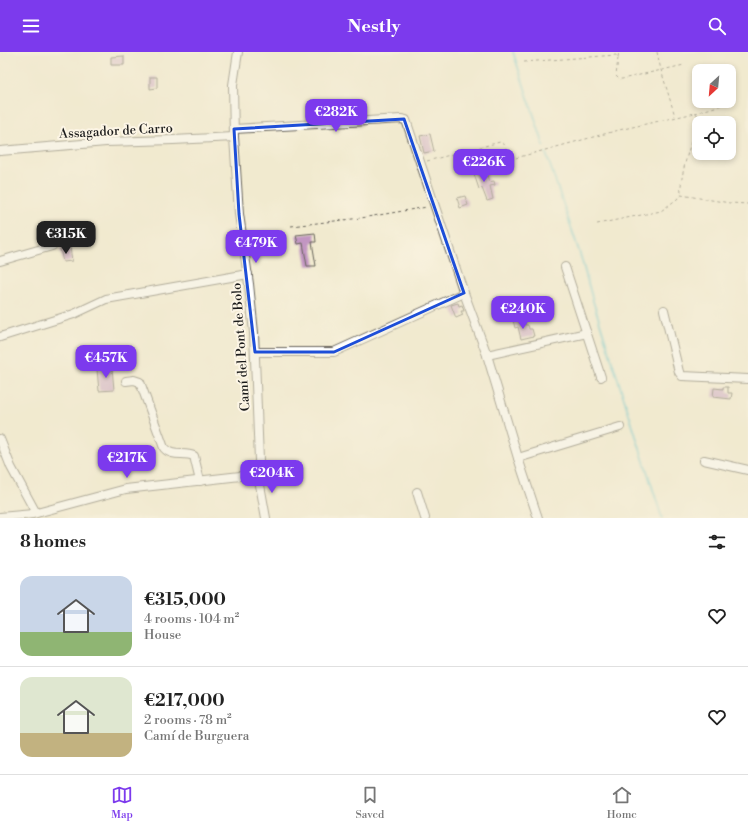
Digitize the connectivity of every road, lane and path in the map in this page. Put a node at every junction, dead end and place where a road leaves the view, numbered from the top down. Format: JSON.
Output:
{"nodes":[{"id":1,"x":238,"y":52,"type":"edge"},
{"id":2,"x":619,"y":52,"type":"edge"},
{"id":3,"x":657,"y":52,"type":"edge"},
{"id":4,"x":616,"y":55,"type":"junction"},
{"id":5,"x":618,"y":55,"type":"junction"},
{"id":6,"x":618,"y":58,"type":"junction"},
{"id":7,"x":524,"y":62,"type":"dead end"},
{"id":8,"x":684,"y":65,"type":"dead end"},
{"id":9,"x":661,"y":70,"type":"junction"},
{"id":10,"x":712,"y":108,"type":"edge"},
{"id":11,"x":695,"y":113,"type":"junction"},
{"id":12,"x":675,"y":117,"type":"junction"},
{"id":13,"x":234,"y":133,"type":"junction"},
{"id":14,"x":0,"y":151,"type":"edge"},
{"id":15,"x":420,"y":162,"type":"junction"},
{"id":16,"x":681,"y":195,"type":"junction"},
{"id":17,"x":748,"y":204,"type":"edge"},
{"id":18,"x":434,"y":206,"type":"junction"},
{"id":19,"x":597,"y":224,"type":"dead end"},
{"id":20,"x":291,"y":226,"type":"dead end"},
{"id":21,"x":52,"y":246,"type":"dead end"},
{"id":22,"x":0,"y":261,"type":"edge"},
{"id":23,"x":566,"y":267,"type":"dead end"},
{"id":24,"x":248,"y":274,"type":"junction"},
{"id":25,"x":464,"y":293,"type":"junction"},
{"id":26,"x":664,"y":310,"type":"dead end"},
{"id":27,"x":587,"y":333,"type":"junction"},
{"id":28,"x":0,"y":337,"type":"edge"},
{"id":29,"x":255,"y":352,"type":"junction"},
{"id":30,"x":487,"y":355,"type":"junction"},
{"id":31,"x":601,"y":377,"type":"dead end"},
{"id":32,"x":748,"y":379,"type":"edge"},
{"id":33,"x":126,"y":381,"type":"dead end"},
{"id":34,"x":620,"y":427,"type":"dead end"},
{"id":35,"x":0,"y":439,"type":"edge"},
{"id":36,"x":518,"y":458,"type":"junction"},
{"id":37,"x":704,"y":460,"type":"dead end"},
{"id":38,"x":748,"y":470,"type":"edge"},
{"id":39,"x":258,"y":474,"type":"junction"},
{"id":40,"x":200,"y":481,"type":"junction"},
{"id":41,"x":417,"y":492,"type":"dead end"},
{"id":42,"x":36,"y":513,"type":"junction"},
{"id":43,"x":0,"y":517,"type":"edge"},
{"id":44,"x":266,"y":518,"type":"edge"},
{"id":45,"x":426,"y":518,"type":"edge"},
{"id":46,"x":538,"y":518,"type":"edge"}],
"edges":[{"from":1,"to":13,"type":"street","name":"Camí del Pont de Bolo"},
{"from":2,"to":5,"type":"path"},
{"from":3,"to":9,"type":"path"},
{"from":4,"to":5,"type":"path"},
{"from":4,"to":6,"type":"path"},
{"from":4,"to":7,"type":"path"},
{"from":5,"to":6,"type":"path"},
{"from":6,"to":9,"type":"path"},
{"from":8,"to":9,"type":"path"},
{"from":9,"to":12,"type":"path"},
{"from":10,"to":11,"type":"path"},
{"from":11,"to":12,"type":"path"},
{"from":11,"to":16,"type":"path"},
{"from":12,"to":15,"type":"path"},
{"from":13,"to":14,"type":"street","name":"Assagador de Carro"},
{"from":13,"to":15,"type":"street","name":"Assagador de Carro"},
{"from":13,"to":24,"type":"street","name":"Camí del Pont de Bolo"},
{"from":15,"to":18,"type":"street"},
{"from":16,"to":17,"type":"path"},
{"from":16,"to":19,"type":"path"},
{"from":18,"to":20,"type":"path"},
{"from":18,"to":25,"type":"street"},
{"from":21,"to":22,"type":"street"},
{"from":23,"to":27,"type":"street"},
{"from":24,"to":28,"type":"street"},
{"from":24,"to":29,"type":"street","name":"Camí del Pont de Bolo"},
{"from":25,"to":29,"type":"street"},
{"from":25,"to":30,"type":"street"},
{"from":26,"to":32,"type":"street"},
{"from":27,"to":30,"type":"street"},
{"from":27,"to":31,"type":"street"},
{"from":29,"to":39,"type":"street","name":"Camí del Pont de Bolo"},
{"from":30,"to":36,"type":"street"},
{"from":33,"to":40,"type":"street"},
{"from":34,"to":36,"type":"street"},
{"from":35,"to":42,"type":"street"},
{"from":36,"to":46,"type":"street"},
{"from":37,"to":38,"type":"street"},
{"from":39,"to":40,"type":"street"},
{"from":39,"to":44,"type":"street","name":"Camí del Pont de Bolo"},
{"from":40,"to":42,"type":"street"},
{"from":41,"to":45,"type":"street"},
{"from":42,"to":43,"type":"street"}]}
